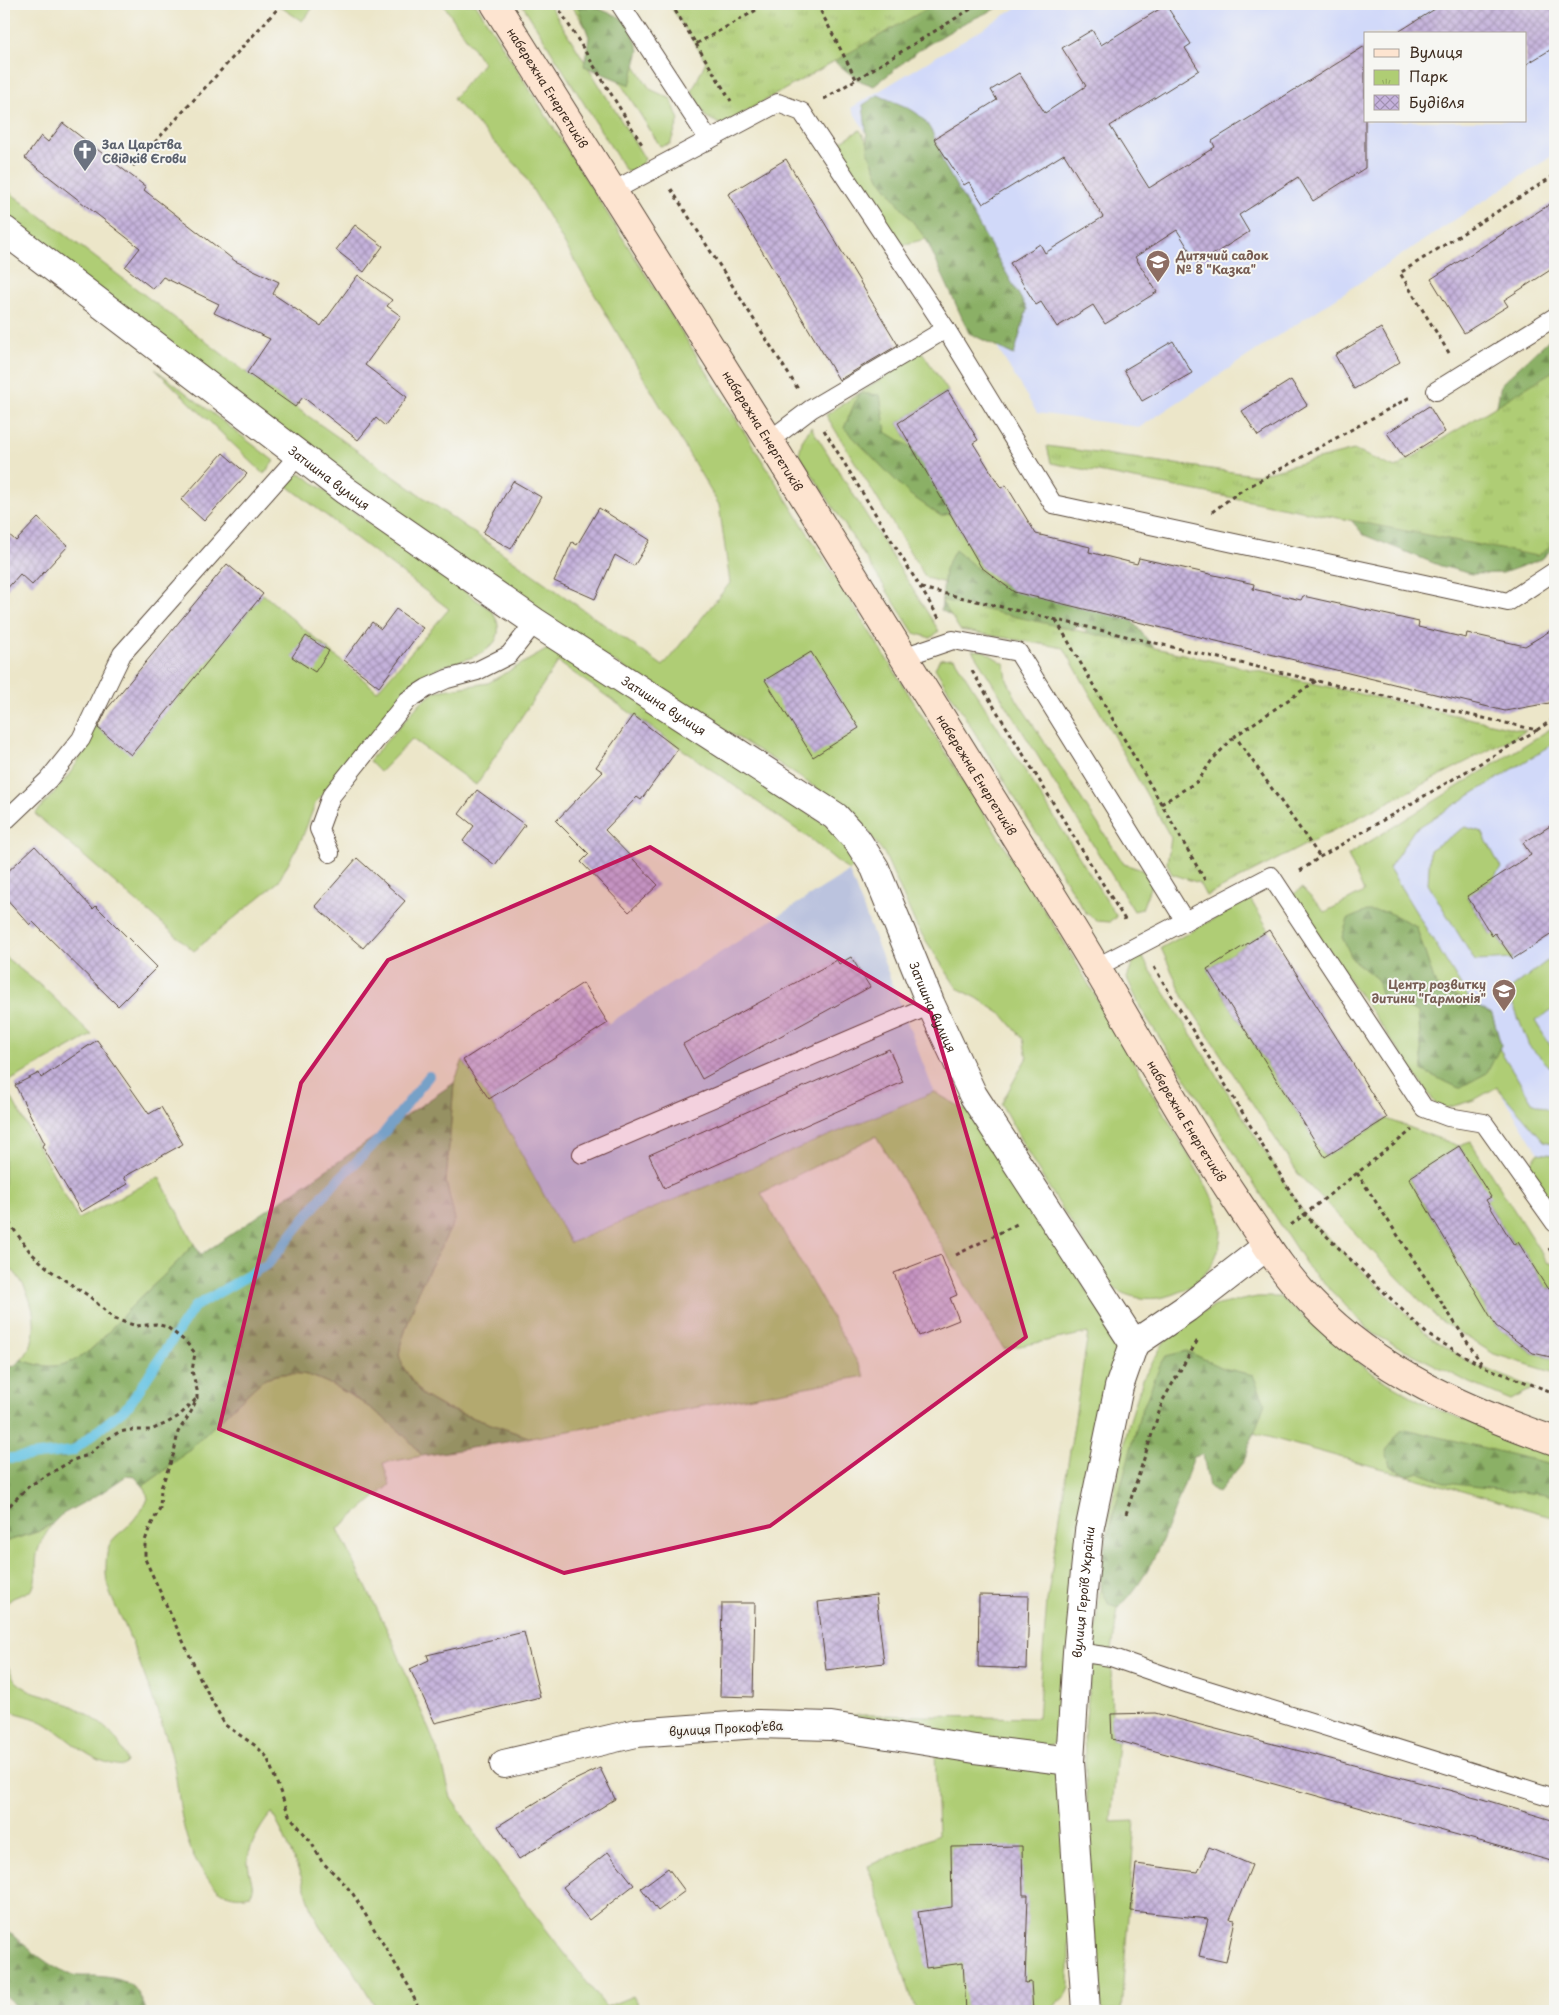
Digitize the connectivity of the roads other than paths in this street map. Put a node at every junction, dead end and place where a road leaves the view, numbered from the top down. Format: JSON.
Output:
{"nodes":[{"id":1,"x":495,"y":4,"type":"edge"},
{"id":2,"x":620,"y":4,"type":"edge"},
{"id":3,"x":709,"y":140,"type":"junction"},
{"id":4,"x":613,"y":192,"type":"junction"},
{"id":5,"x":4,"y":230,"type":"edge"},
{"id":6,"x":1555,"y":317,"type":"edge"},
{"id":7,"x":946,"y":329,"type":"junction"},
{"id":8,"x":1436,"y":391,"type":"dead end"},
{"id":9,"x":770,"y":440,"type":"junction"},
{"id":10,"x":299,"y":455,"type":"junction"},
{"id":11,"x":1555,"y":571,"type":"edge"},
{"id":12,"x":535,"y":622,"type":"junction"},
{"id":13,"x":902,"y":657,"type":"junction"},
{"id":14,"x":4,"y":822,"type":"edge"},
{"id":15,"x":330,"y":853,"type":"dead end"},
{"id":16,"x":1185,"y":921,"type":"junction"},
{"id":17,"x":1097,"y":967,"type":"junction"},
{"id":18,"x":931,"y":1005,"type":"junction"},
{"id":19,"x":582,"y":1154,"type":"dead end"},
{"id":20,"x":1555,"y":1223,"type":"edge"},
{"id":21,"x":1267,"y":1246,"type":"junction"},
{"id":22,"x":1134,"y":1344,"type":"junction"},
{"id":23,"x":1555,"y":1441,"type":"edge"},
{"id":24,"x":1077,"y":1652,"type":"junction"},
{"id":25,"x":1070,"y":1761,"type":"junction"},
{"id":26,"x":504,"y":1764,"type":"dead end"},
{"id":27,"x":1555,"y":1798,"type":"edge"},
{"id":28,"x":1086,"y":2011,"type":"edge"}],
"edges":[{"from":1,"to":4,"type":"street","name":"набережна Енергетиків"},
{"from":2,"to":3,"type":"lane"},
{"from":3,"to":4,"type":"lane"},
{"from":3,"to":7,"type":"lane"},
{"from":4,"to":9,"type":"street","name":"набережна Енергетиків"},
{"from":5,"to":10,"type":"street","name":"Затишна вулиця"},
{"from":6,"to":8,"type":"lane"},
{"from":7,"to":9,"type":"lane"},
{"from":7,"to":11,"type":"lane"},
{"from":9,"to":13,"type":"street","name":"набережна Енергетиків"},
{"from":10,"to":12,"type":"street","name":"Затишна вулиця"},
{"from":10,"to":14,"type":"lane"},
{"from":12,"to":15,"type":"lane"},
{"from":12,"to":18,"type":"street","name":"Затишна вулиця"},
{"from":13,"to":16,"type":"lane"},
{"from":13,"to":17,"type":"street","name":"набережна Енергетиків"},
{"from":16,"to":17,"type":"lane"},
{"from":16,"to":20,"type":"lane"},
{"from":17,"to":21,"type":"street","name":"набережна Енергетиків"},
{"from":18,"to":19,"type":"lane"},
{"from":18,"to":22,"type":"street","name":"Затишна вулиця"},
{"from":21,"to":22,"type":"street"},
{"from":21,"to":23,"type":"street","name":"набережна Енергетиків"},
{"from":22,"to":24,"type":"street","name":"вулиця Героїв України"},
{"from":24,"to":25,"type":"street","name":"вулиця Героїв України"},
{"from":24,"to":27,"type":"lane"},
{"from":25,"to":26,"type":"street","name":"вулиця Прокофʼєва"},
{"from":25,"to":28,"type":"street","name":"вулиця Героїв України"}]}
